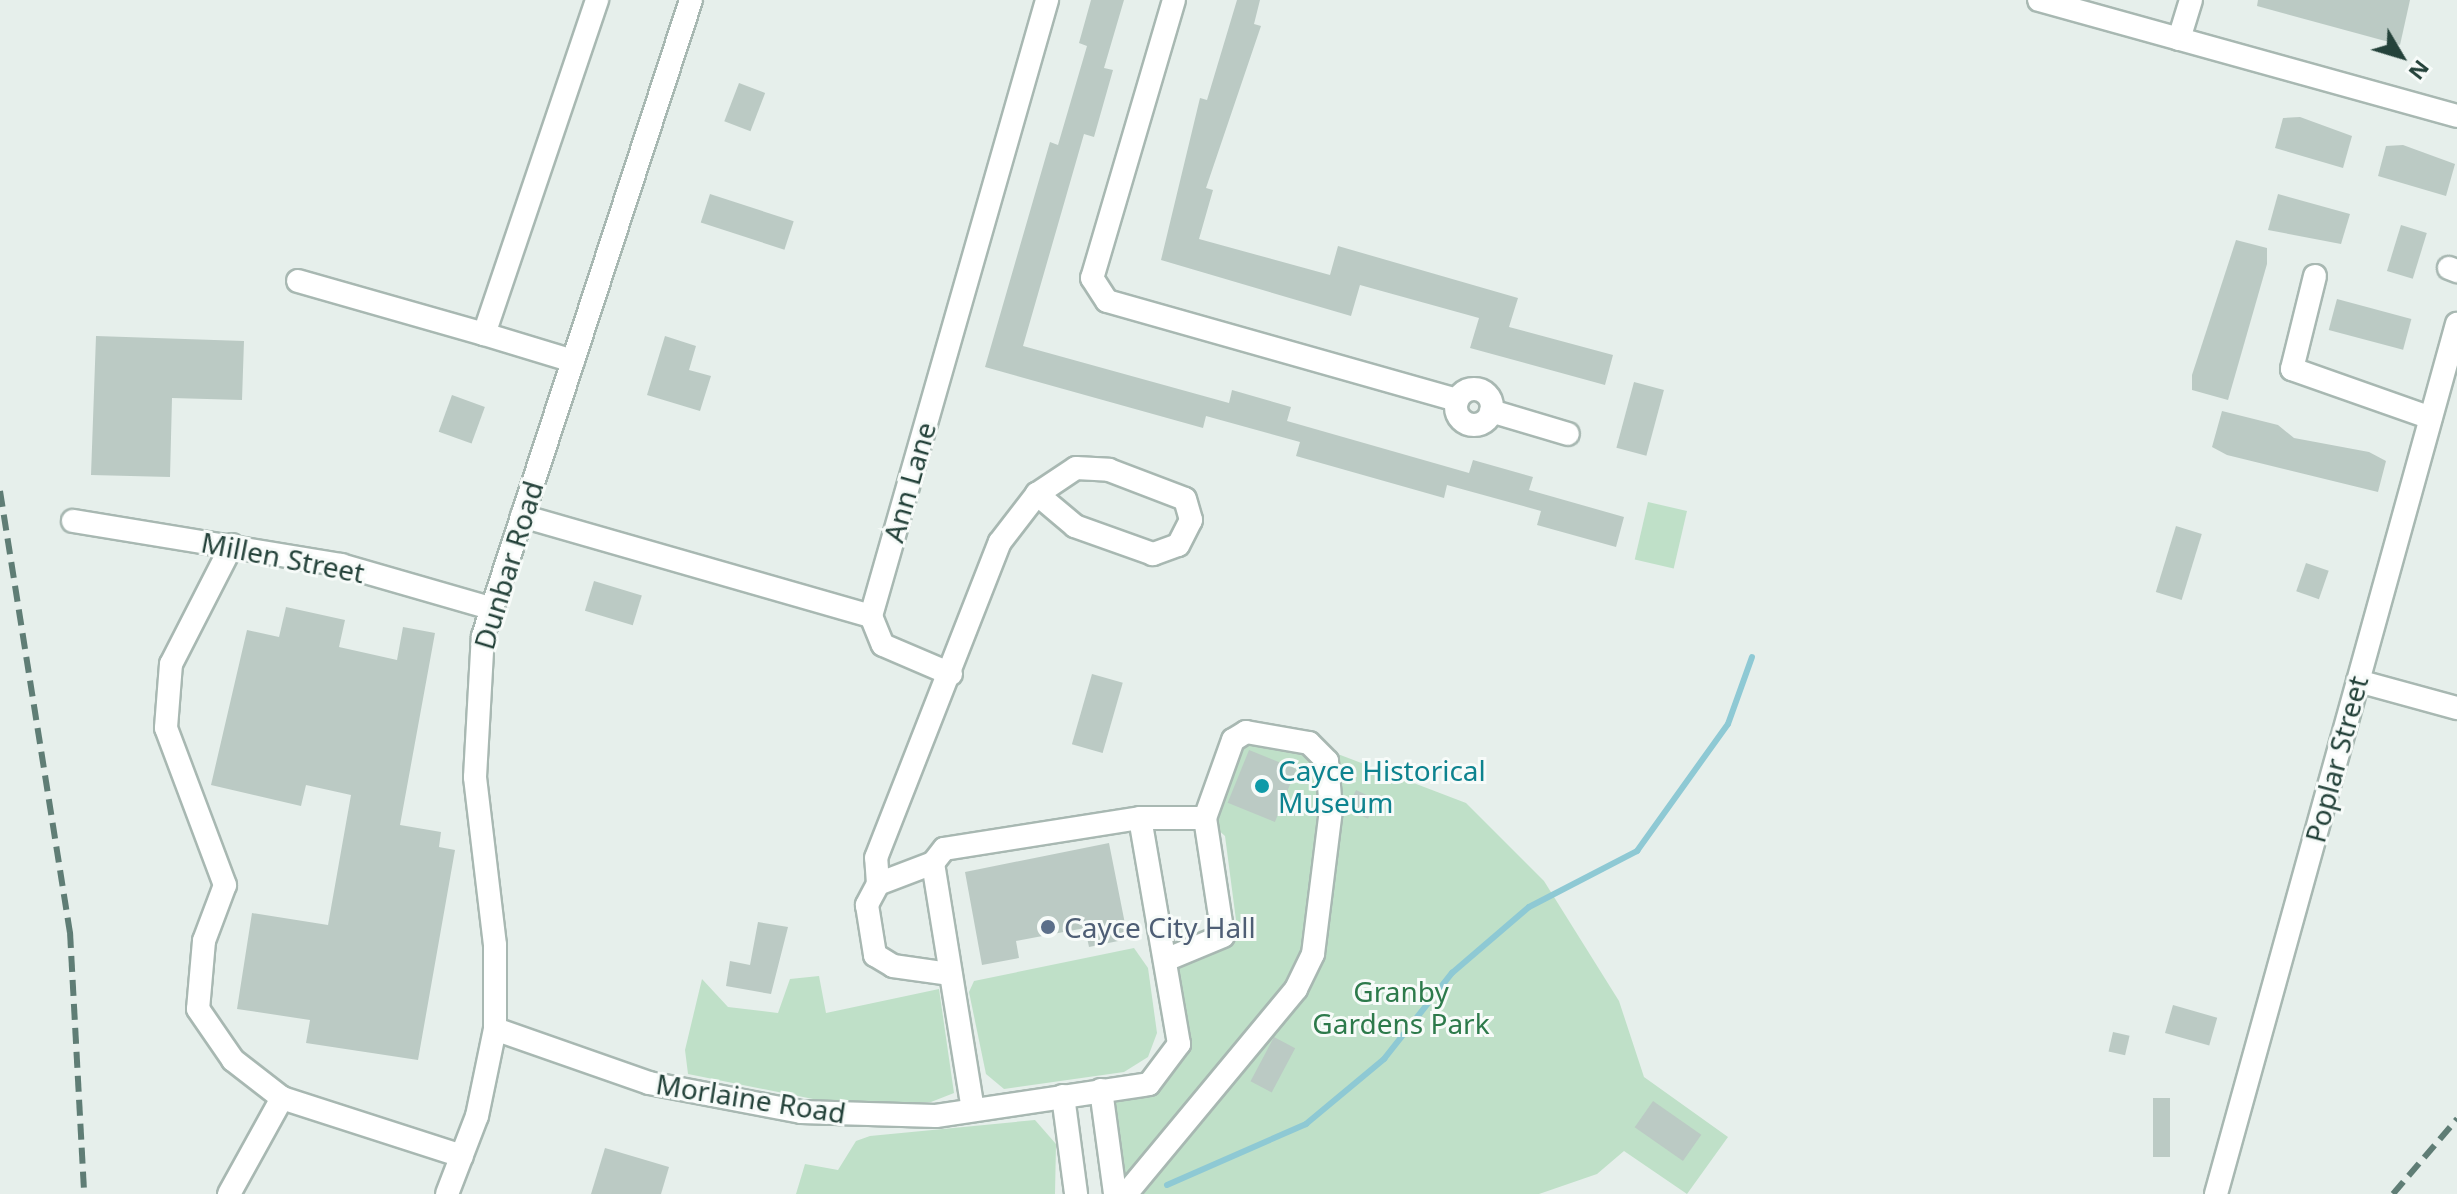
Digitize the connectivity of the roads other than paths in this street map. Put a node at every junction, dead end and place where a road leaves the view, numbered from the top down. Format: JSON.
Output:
{"nodes":[{"id":1,"x":597,"y":0,"type":"edge"},
{"id":2,"x":691,"y":0,"type":"edge"},
{"id":3,"x":1047,"y":0,"type":"edge"},
{"id":4,"x":1174,"y":0,"type":"edge"},
{"id":5,"x":2039,"y":0,"type":"edge"},
{"id":6,"x":2191,"y":0,"type":"edge"},
{"id":7,"x":2179,"y":39,"type":"junction"},
{"id":8,"x":2457,"y":116,"type":"edge"},
{"id":9,"x":2315,"y":276,"type":"dead end"},
{"id":10,"x":298,"y":281,"type":"dead end"},
{"id":11,"x":2457,"y":324,"type":"edge"},
{"id":12,"x":484,"y":334,"type":"junction"},
{"id":13,"x":573,"y":361,"type":"junction"},
{"id":14,"x":2431,"y":418,"type":"junction"},
{"id":15,"x":1568,"y":434,"type":"dead end"},
{"id":16,"x":1037,"y":494,"type":"junction"},
{"id":17,"x":522,"y":516,"type":"junction"},
{"id":18,"x":73,"y":521,"type":"dead end"},
{"id":19,"x":232,"y":545,"type":"junction"},
{"id":20,"x":490,"y":608,"type":"junction"},
{"id":21,"x":871,"y":616,"type":"junction"},
{"id":22,"x":951,"y":674,"type":"junction"},
{"id":23,"x":2358,"y":681,"type":"junction"},
{"id":24,"x":2457,"y":708,"type":"edge"},
{"id":25,"x":1140,"y":818,"type":"junction"},
{"id":26,"x":1205,"y":818,"type":"junction"},
{"id":27,"x":933,"y":863,"type":"junction"},
{"id":28,"x":878,"y":884,"type":"junction"},
{"id":29,"x":1168,"y":959,"type":"junction"},
{"id":30,"x":950,"y":974,"type":"junction"},
{"id":31,"x":495,"y":1029,"type":"junction"},
{"id":32,"x":1101,"y":1090,"type":"junction"},
{"id":33,"x":1063,"y":1096,"type":"junction"},
{"id":34,"x":282,"y":1098,"type":"junction"},
{"id":35,"x":973,"y":1110,"type":"junction"},
{"id":36,"x":462,"y":1156,"type":"junction"},
{"id":37,"x":229,"y":1194,"type":"edge"},
{"id":38,"x":447,"y":1194,"type":"edge"},
{"id":39,"x":1076,"y":1194,"type":"edge"},
{"id":40,"x":1115,"y":1194,"type":"edge"},
{"id":41,"x":1126,"y":1194,"type":"edge"},
{"id":42,"x":2216,"y":1194,"type":"edge"}],
"edges":[{"from":1,"to":12,"type":"street"},
{"from":2,"to":13,"type":"street","name":"Dunbar Road"},
{"from":3,"to":21,"type":"street","name":"Ann Lane"},
{"from":4,"to":15,"type":"street"},
{"from":5,"to":7,"type":"street"},
{"from":6,"to":7,"type":"street"},
{"from":7,"to":8,"type":"street"},
{"from":9,"to":14,"type":"street"},
{"from":10,"to":12,"type":"street"},
{"from":11,"to":14,"type":"street","name":"Poplar Street"},
{"from":12,"to":13,"type":"street"},
{"from":13,"to":17,"type":"street","name":"Dunbar Road"},
{"from":14,"to":23,"type":"street","name":"Poplar Street"},
{"from":16,"to":16,"type":"street"},
{"from":16,"to":22,"type":"street"},
{"from":17,"to":20,"type":"street","name":"Dunbar Road"},
{"from":17,"to":21,"type":"street"},
{"from":18,"to":19,"type":"street","name":"Millen Street"},
{"from":19,"to":20,"type":"street","name":"Millen Street"},
{"from":19,"to":34,"type":"street"},
{"from":20,"to":31,"type":"street","name":"Dunbar Road"},
{"from":21,"to":22,"type":"street"},
{"from":22,"to":28,"type":"street"},
{"from":23,"to":24,"type":"street"},
{"from":23,"to":42,"type":"street","name":"Poplar Street"},
{"from":25,"to":26,"type":"street"},
{"from":25,"to":27,"type":"street"},
{"from":25,"to":29,"type":"street","name":"Morlaine Road"},
{"from":26,"to":29,"type":"street"},
{"from":26,"to":41,"type":"street"},
{"from":27,"to":28,"type":"street"},
{"from":27,"to":30,"type":"street"},
{"from":28,"to":30,"type":"street"},
{"from":29,"to":32,"type":"street","name":"Morlaine Road"},
{"from":30,"to":35,"type":"street"},
{"from":31,"to":35,"type":"street","name":"Morlaine Road"},
{"from":31,"to":36,"type":"street","name":"Dunbar Road"},
{"from":32,"to":33,"type":"street","name":"Morlaine Road"},
{"from":32,"to":40,"type":"street"},
{"from":33,"to":35,"type":"street","name":"Morlaine Road"},
{"from":33,"to":39,"type":"street"},
{"from":34,"to":36,"type":"street"},
{"from":34,"to":37,"type":"street"},
{"from":36,"to":38,"type":"street","name":"Dunbar Road"}]}
